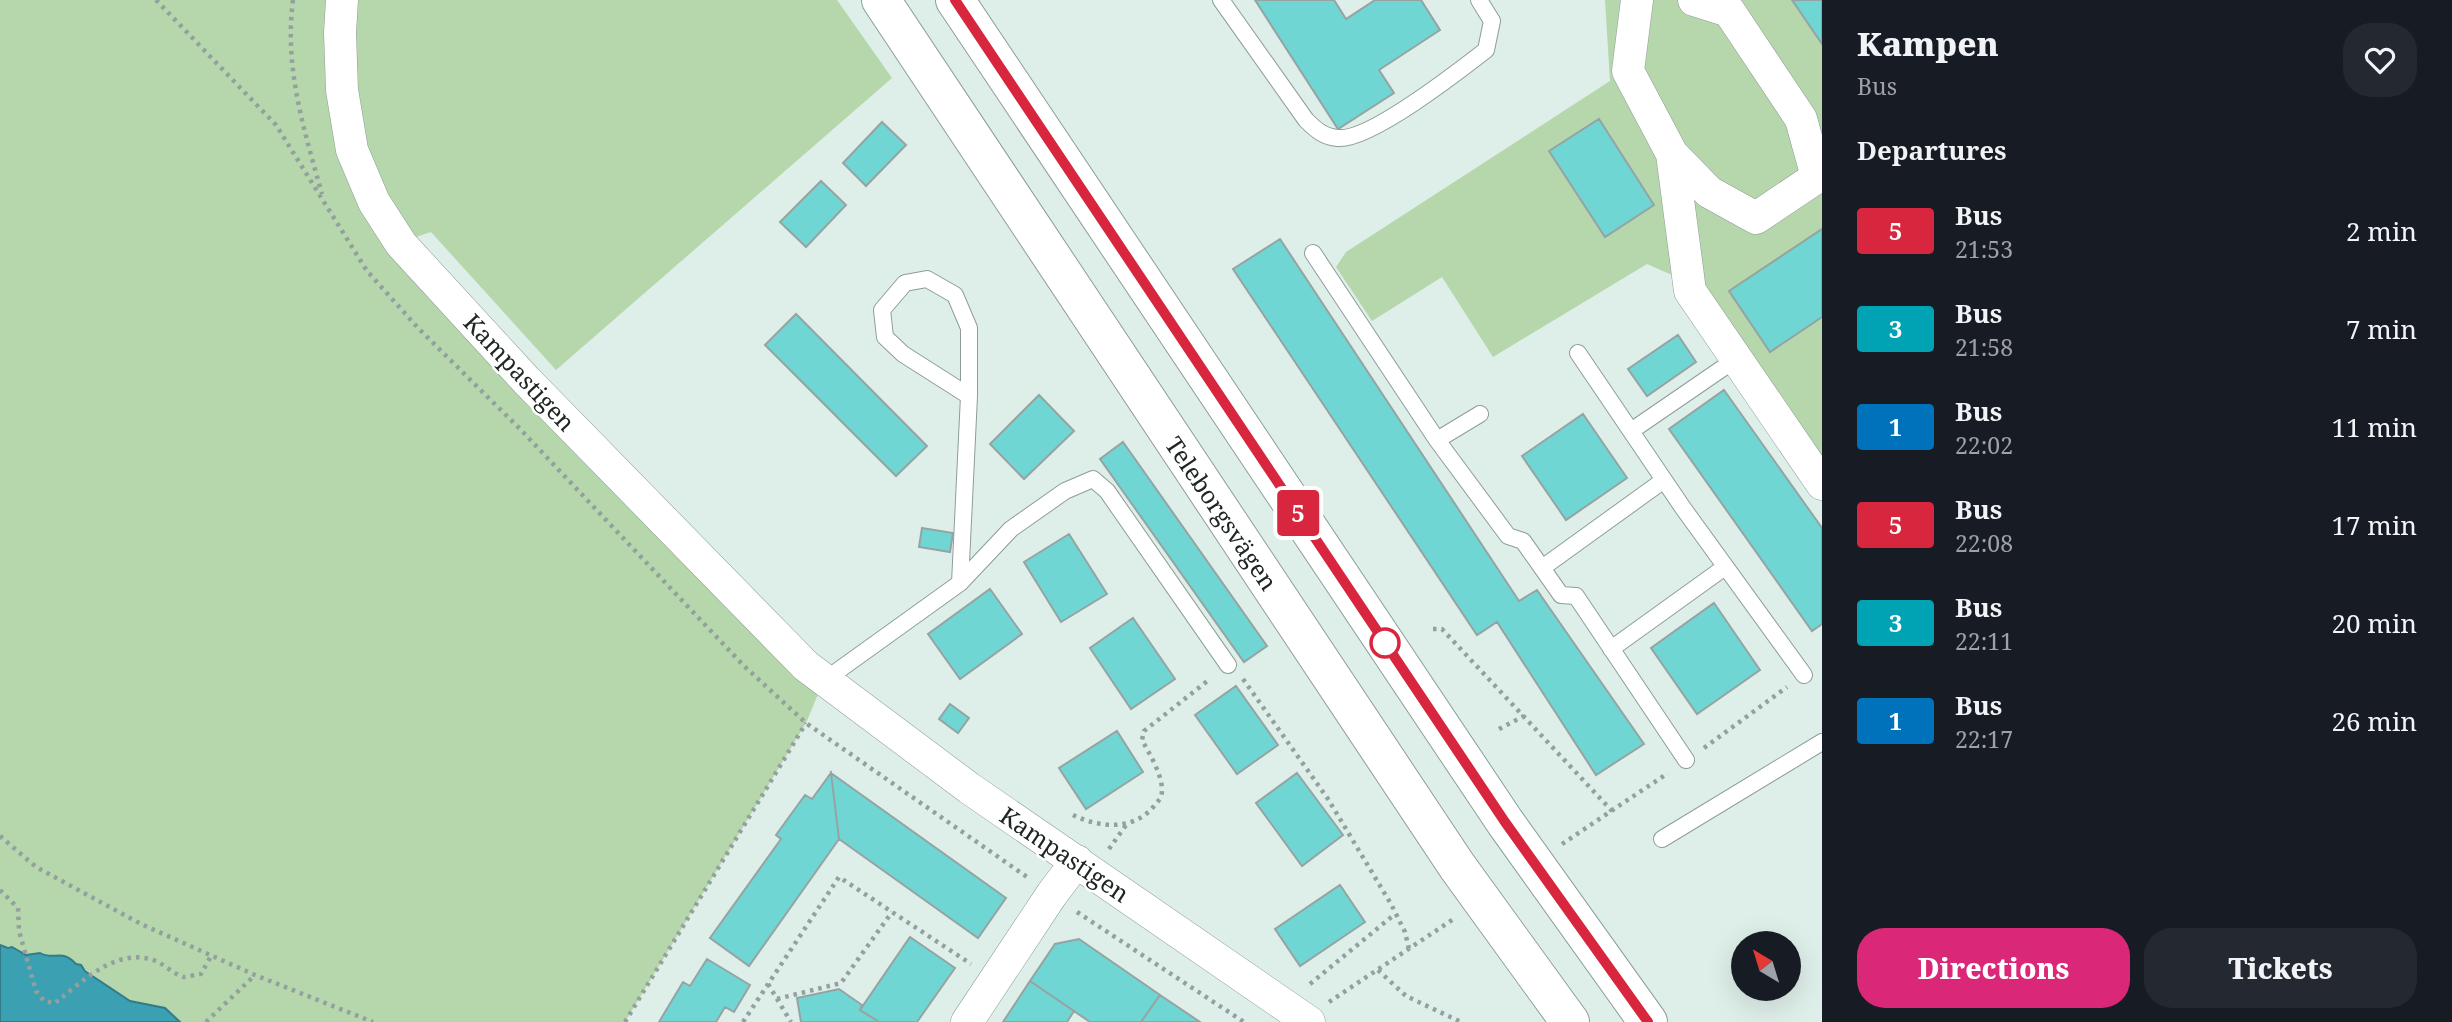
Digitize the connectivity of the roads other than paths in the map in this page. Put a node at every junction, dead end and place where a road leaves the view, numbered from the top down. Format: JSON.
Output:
{"nodes":[{"id":1,"x":342,"y":0,"type":"edge"},
{"id":2,"x":881,"y":0,"type":"edge"},
{"id":3,"x":955,"y":0,"type":"edge"},
{"id":4,"x":1221,"y":0,"type":"edge"},
{"id":5,"x":1479,"y":0,"type":"edge"},
{"id":6,"x":1637,"y":0,"type":"edge"},
{"id":7,"x":1694,"y":0,"type":"edge"},
{"id":8,"x":1812,"y":121,"type":"edge"},
{"id":9,"x":1672,"y":154,"type":"junction"},
{"id":10,"x":1313,"y":253,"type":"dead end"},
{"id":11,"x":1578,"y":353,"type":"dead end"},
{"id":12,"x":1737,"y":359,"type":"junction"},
{"id":13,"x":969,"y":396,"type":"junction"},
{"id":14,"x":1480,"y":414,"type":"dead end"},
{"id":15,"x":1631,"y":431,"type":"junction"},
{"id":16,"x":1437,"y":440,"type":"junction"},
{"id":17,"x":1664,"y":480,"type":"junction"},
{"id":18,"x":1822,"y":484,"type":"edge"},
{"id":19,"x":1725,"y":567,"type":"junction"},
{"id":20,"x":1542,"y":568,"type":"junction"},
{"id":21,"x":960,"y":583,"type":"junction"},
{"id":22,"x":1611,"y":649,"type":"junction"},
{"id":23,"x":1228,"y":665,"type":"road end"},
{"id":24,"x":1804,"y":675,"type":"dead end"},
{"id":25,"x":824,"y":680,"type":"junction"},
{"id":26,"x":1822,"y":742,"type":"edge"},
{"id":27,"x":1686,"y":760,"type":"dead end"},
{"id":28,"x":1662,"y":839,"type":"dead end"},
{"id":29,"x":1077,"y":861,"type":"junction"},
{"id":30,"x":1300,"y":1015,"type":"edge"},
{"id":31,"x":967,"y":1022,"type":"edge"},
{"id":32,"x":1570,"y":1022,"type":"edge"},
{"id":33,"x":1648,"y":1022,"type":"edge"}],
"edges":[{"from":1,"to":25,"type":"street","name":"Kampastigen"},
{"from":2,"to":32,"type":"main road","name":"Teleborgsvägen"},
{"from":3,"to":33,"type":"main road"},
{"from":4,"to":5,"type":"lane"},
{"from":6,"to":9,"type":"street"},
{"from":7,"to":8,"type":"street"},
{"from":8,"to":9,"type":"street"},
{"from":9,"to":12,"type":"street"},
{"from":10,"to":16,"type":"lane"},
{"from":11,"to":15,"type":"lane"},
{"from":12,"to":15,"type":"lane"},
{"from":12,"to":18,"type":"street"},
{"from":13,"to":13,"type":"lane"},
{"from":13,"to":21,"type":"lane"},
{"from":14,"to":16,"type":"lane"},
{"from":15,"to":17,"type":"lane"},
{"from":16,"to":20,"type":"lane"},
{"from":17,"to":19,"type":"lane"},
{"from":17,"to":20,"type":"lane"},
{"from":19,"to":22,"type":"lane"},
{"from":19,"to":24,"type":"lane"},
{"from":20,"to":22,"type":"lane"},
{"from":21,"to":23,"type":"lane"},
{"from":21,"to":25,"type":"lane"},
{"from":22,"to":27,"type":"lane"},
{"from":25,"to":29,"type":"street","name":"Kampastigen"},
{"from":26,"to":28,"type":"lane"},
{"from":29,"to":30,"type":"street","name":"Kampastigen"},
{"from":29,"to":31,"type":"street"}]}
